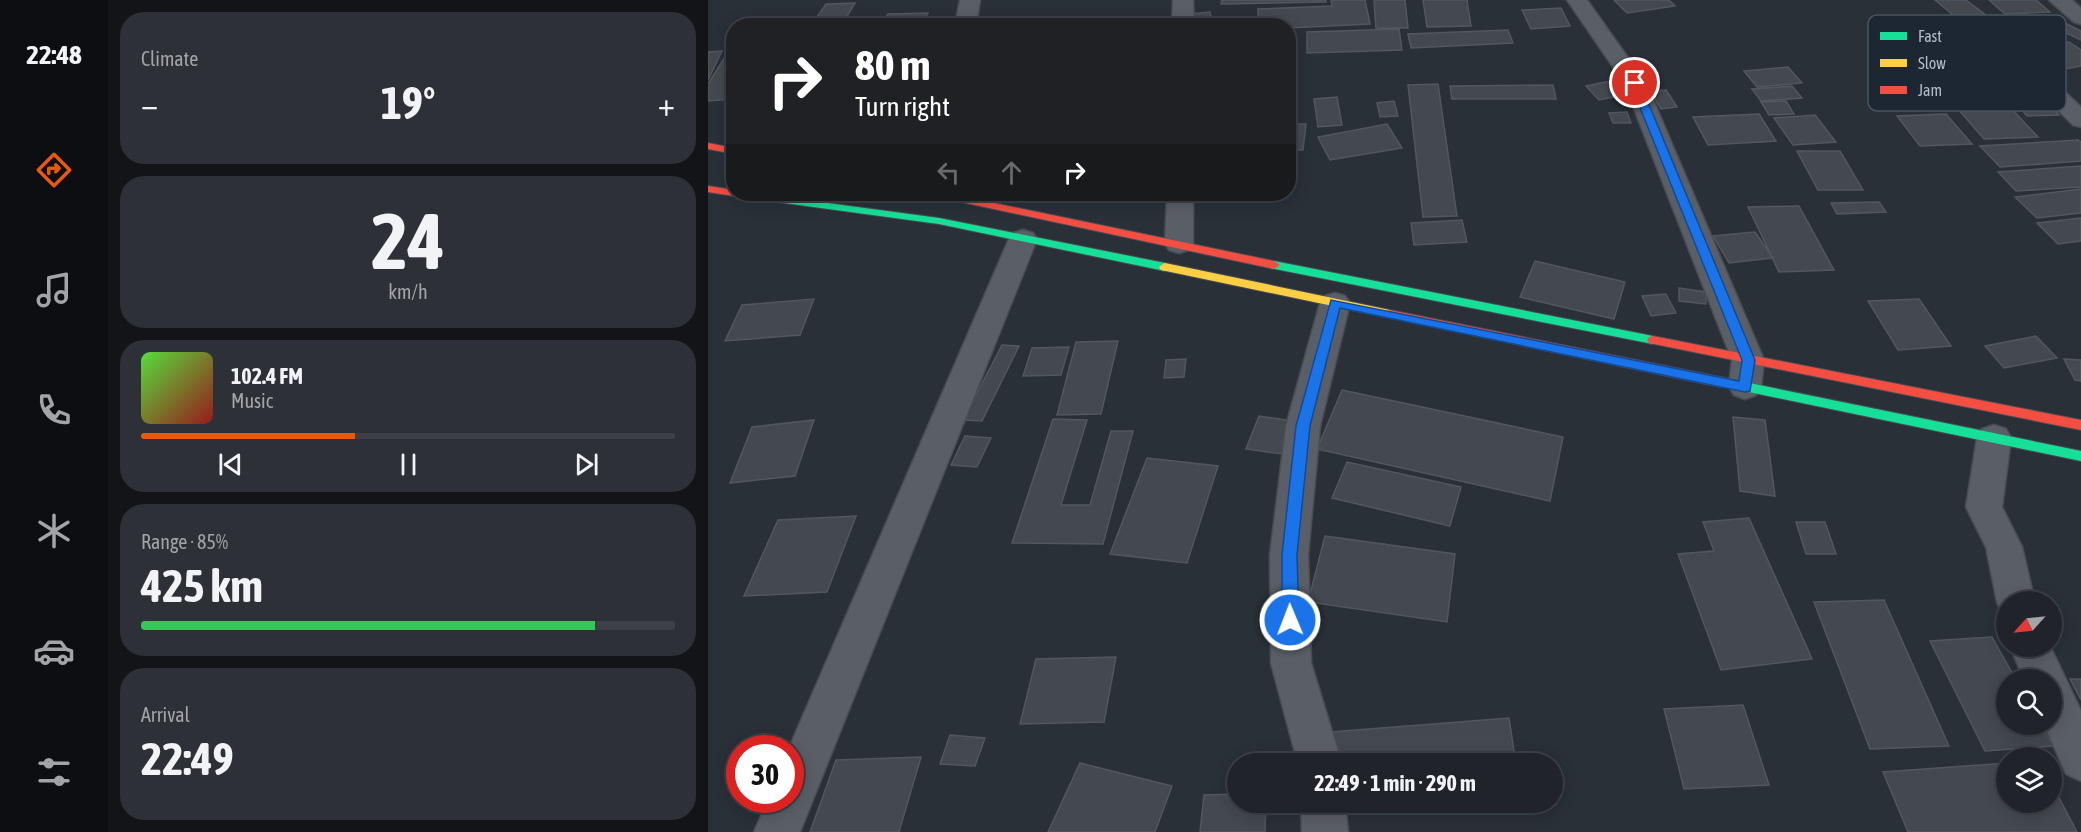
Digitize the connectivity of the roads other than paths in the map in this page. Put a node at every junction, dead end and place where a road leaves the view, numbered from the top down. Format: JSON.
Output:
{"nodes":[{"id":1,"x":970,"y":0,"type":"edge"},
{"id":2,"x":1183,"y":0,"type":"edge"},
{"id":3,"x":1577,"y":0,"type":"edge"},
{"id":4,"x":2059,"y":0,"type":"edge"},
{"id":5,"x":967,"y":18,"type":"edge"},
{"id":6,"x":1182,"y":18,"type":"edge"},
{"id":7,"x":2081,"y":18,"type":"edge"},
{"id":8,"x":2066,"y":106,"type":"edge"},
{"id":9,"x":2081,"y":120,"type":"edge"},
{"id":10,"x":708,"y":146,"type":"edge"},
{"id":11,"x":726,"y":149,"type":"edge"},
{"id":12,"x":708,"y":189,"type":"edge"},
{"id":13,"x":726,"y":192,"type":"edge"},
{"id":14,"x":792,"y":201,"type":"edge"},
{"id":15,"x":972,"y":201,"type":"edge"},
{"id":16,"x":1180,"y":201,"type":"edge"},
{"id":17,"x":1023,"y":239,"type":"junction"},
{"id":18,"x":1179,"y":244,"type":"junction"},
{"id":19,"x":1335,"y":303,"type":"junction"},
{"id":20,"x":1747,"y":374,"type":"junction"},
{"id":21,"x":2081,"y":425,"type":"edge"},
{"id":22,"x":1994,"y":438,"type":"junction"},
{"id":23,"x":2081,"y":456,"type":"edge"},
{"id":24,"x":2014,"y":591,"type":"edge"},
{"id":25,"x":2062,"y":717,"type":"edge"},
{"id":26,"x":1317,"y":753,"type":"edge"},
{"id":27,"x":2081,"y":759,"type":"edge"},
{"id":28,"x":804,"y":765,"type":"edge"},
{"id":29,"x":784,"y":813,"type":"edge"},
{"id":30,"x":1324,"y":813,"type":"edge"},
{"id":31,"x":777,"y":832,"type":"edge"},
{"id":32,"x":1325,"y":832,"type":"edge"}],
"edges":[{"from":1,"to":5,"type":"street"},
{"from":2,"to":6,"type":"street"},
{"from":3,"to":20,"type":"street"},
{"from":4,"to":7,"type":"street"},
{"from":8,"to":9,"type":"street"},
{"from":10,"to":11,"type":"main road"},
{"from":12,"to":13,"type":"main road"},
{"from":14,"to":17,"type":"main road"},
{"from":15,"to":18,"type":"main road"},
{"from":16,"to":18,"type":"street"},
{"from":17,"to":19,"type":"main road"},
{"from":17,"to":28,"type":"street"},
{"from":18,"to":20,"type":"main road"},
{"from":19,"to":20,"type":"main road"},
{"from":19,"to":26,"type":"street"},
{"from":20,"to":21,"type":"main road"},
{"from":20,"to":22,"type":"main road"},
{"from":22,"to":23,"type":"main road"},
{"from":22,"to":24,"type":"street"},
{"from":25,"to":27,"type":"street"},
{"from":29,"to":31,"type":"street"},
{"from":30,"to":32,"type":"street"}]}
